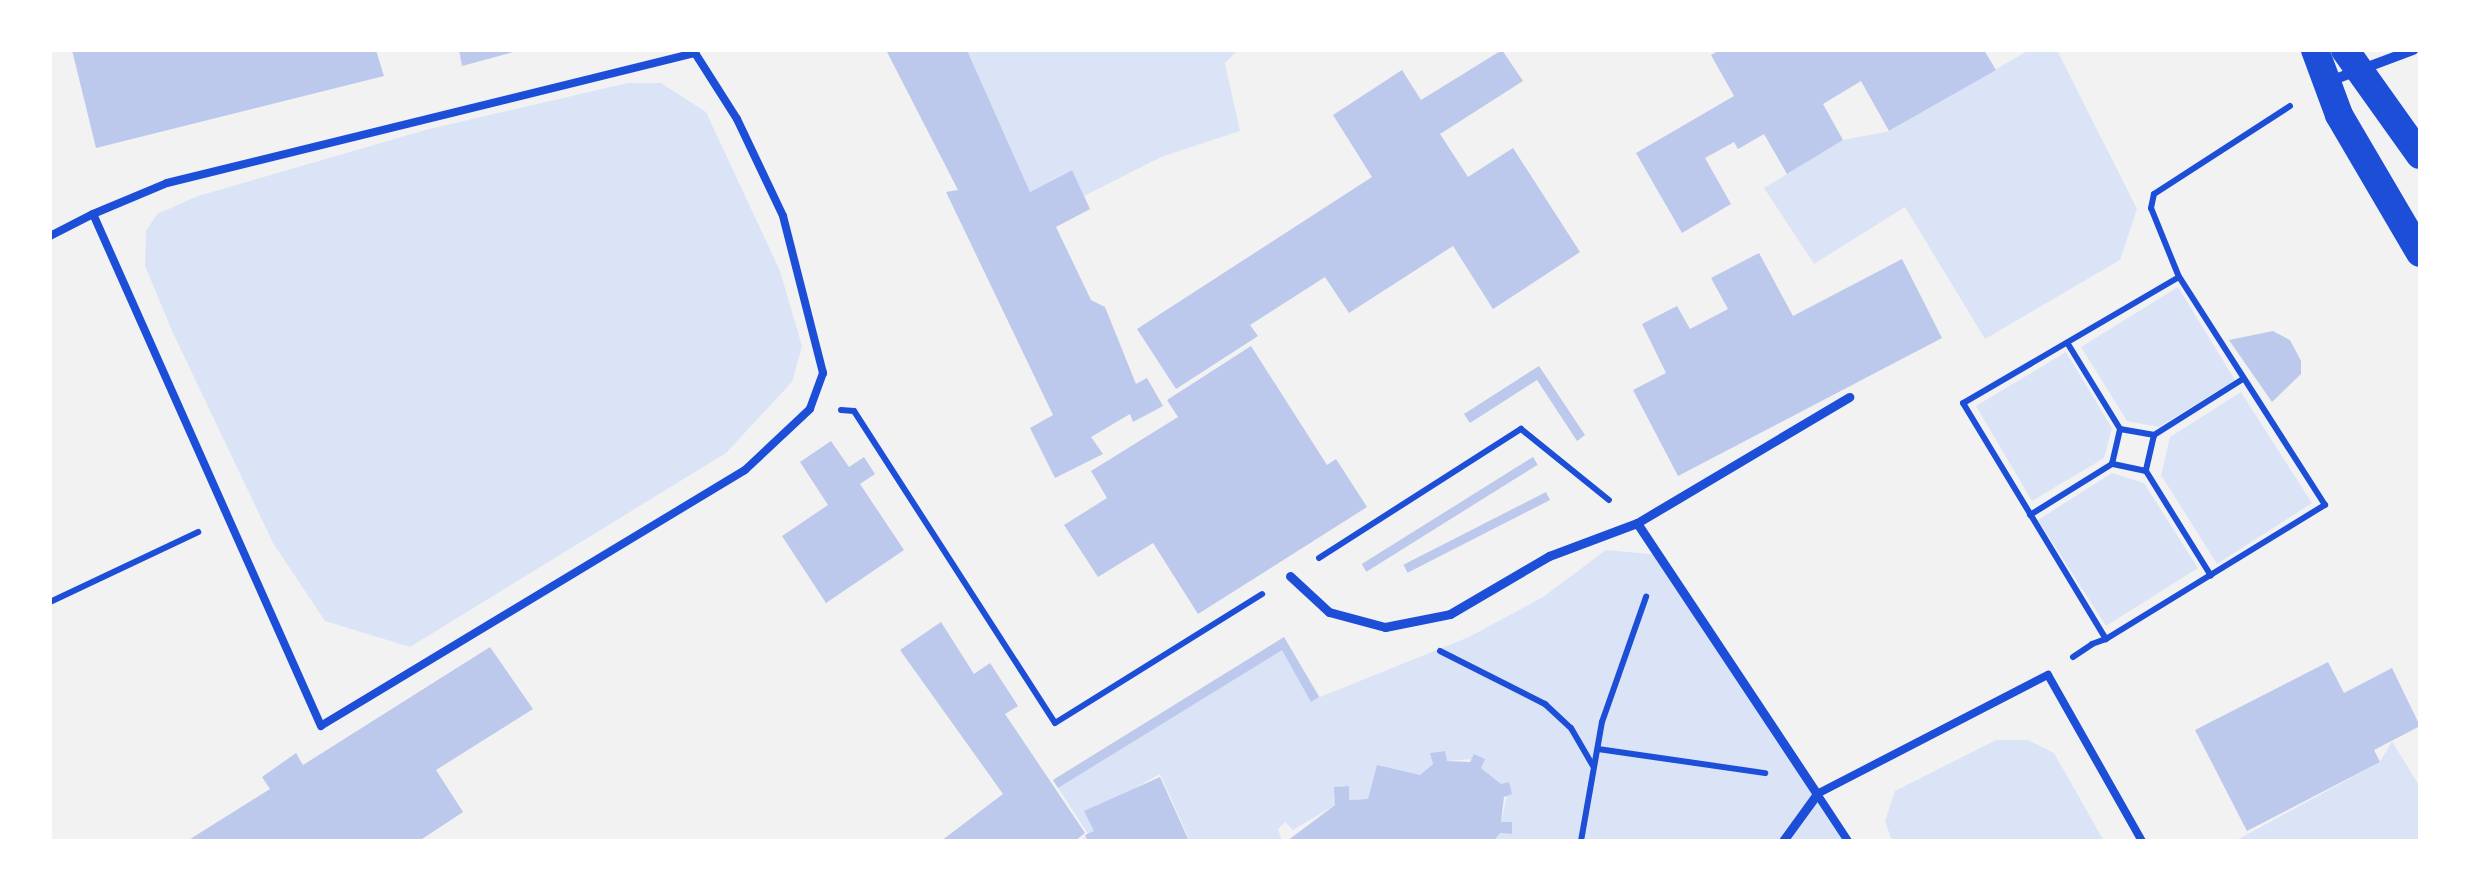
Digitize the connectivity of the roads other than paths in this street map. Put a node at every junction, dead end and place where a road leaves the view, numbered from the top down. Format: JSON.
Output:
{"nodes":[{"id":1,"x":2315,"y":50,"type":"edge"},
{"id":2,"x":2413,"y":50,"type":"edge"},
{"id":3,"x":2352,"y":58,"type":"edge"},
{"id":4,"x":2324,"y":83,"type":"junction"},
{"id":5,"x":2420,"y":156,"type":"edge"},
{"id":6,"x":93,"y":214,"type":"junction"},
{"id":7,"x":50,"y":236,"type":"edge"},
{"id":8,"x":2420,"y":253,"type":"edge"},
{"id":9,"x":1849,"y":397,"type":"dead end"},
{"id":10,"x":1637,"y":522,"type":"junction"},
{"id":11,"x":1290,"y":576,"type":"road end"},
{"id":12,"x":1817,"y":794,"type":"junction"},
{"id":13,"x":1783,"y":841,"type":"edge"},
{"id":14,"x":1848,"y":841,"type":"edge"},
{"id":15,"x":2142,"y":841,"type":"edge"}],
"edges":[{"from":1,"to":4,"type":"highway"},
{"from":2,"to":3,"type":"street"},
{"from":3,"to":4,"type":"street"},
{"from":3,"to":5,"type":"highway"},
{"from":4,"to":8,"type":"highway"},
{"from":6,"to":6,"type":"lane"},
{"from":6,"to":7,"type":"lane"},
{"from":9,"to":10,"type":"street"},
{"from":10,"to":11,"type":"street"},
{"from":10,"to":12,"type":"street"},
{"from":12,"to":13,"type":"street"},
{"from":12,"to":14,"type":"lane"},
{"from":12,"to":15,"type":"lane"}]}
